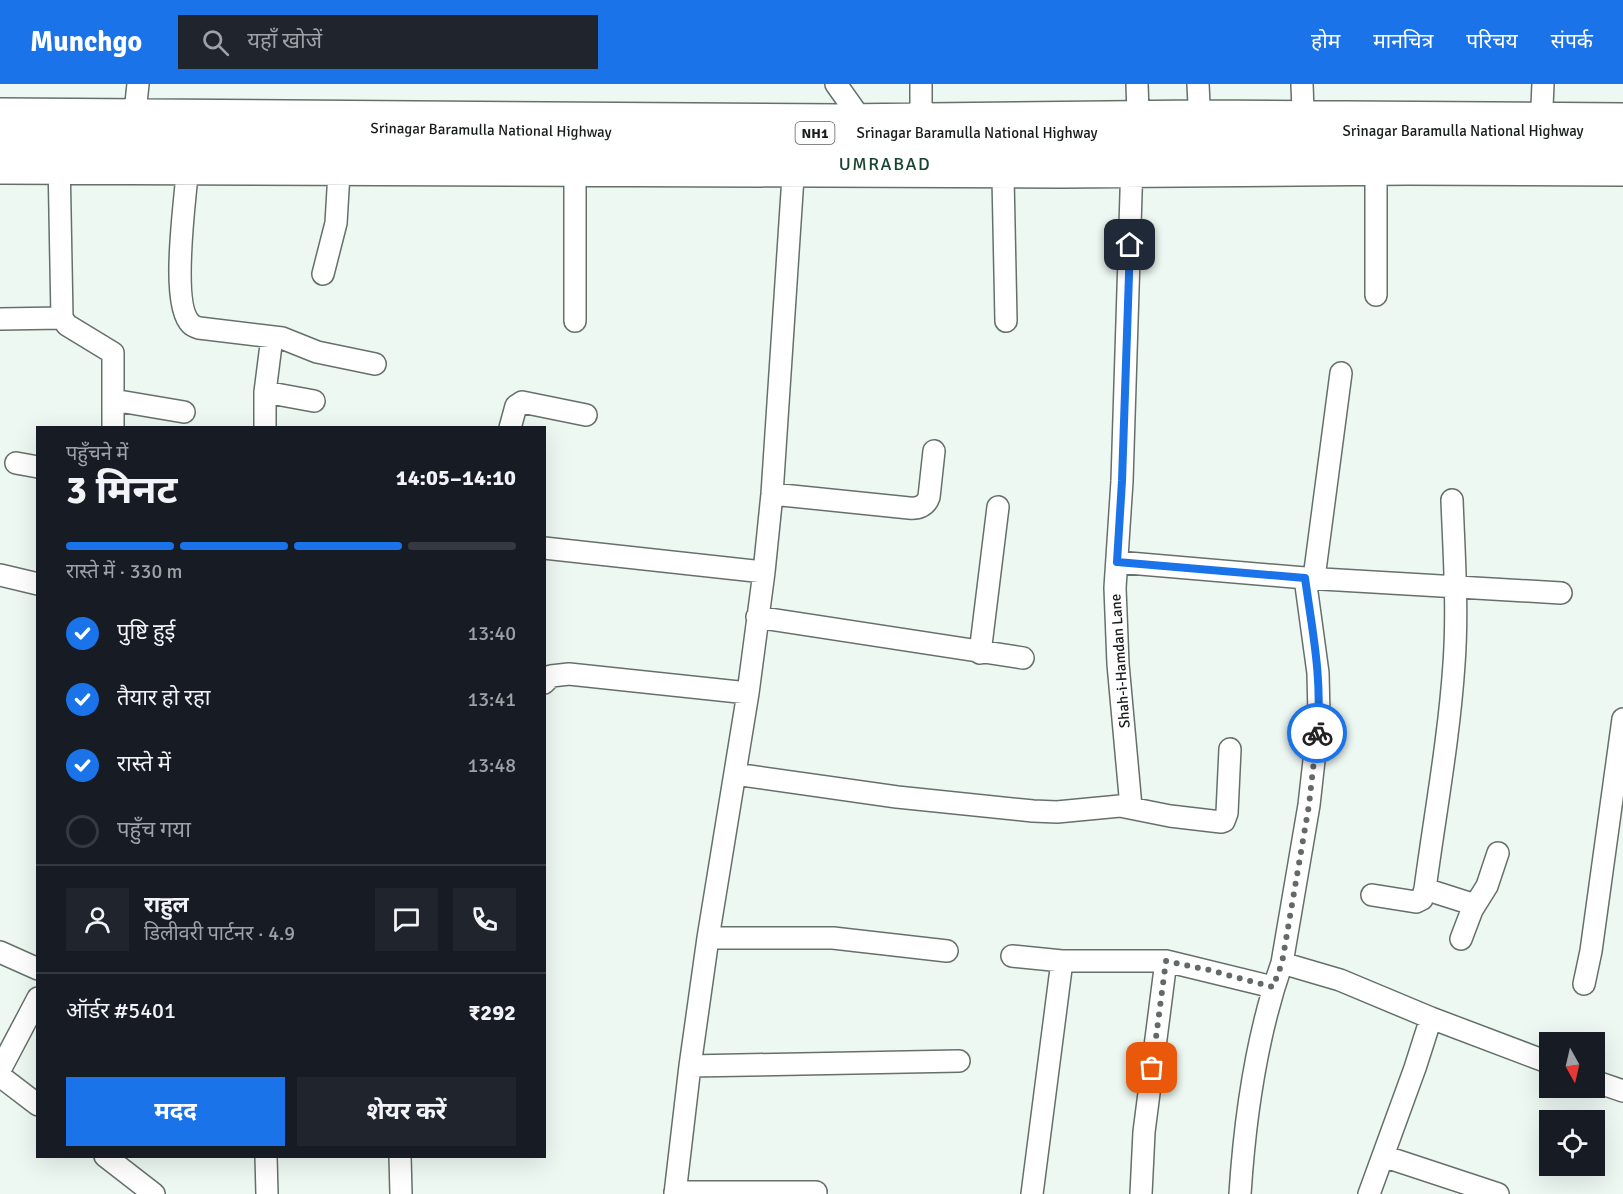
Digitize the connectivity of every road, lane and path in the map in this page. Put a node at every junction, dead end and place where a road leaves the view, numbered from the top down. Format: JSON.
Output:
{"nodes":[{"id":1,"x":138,"y":84,"type":"edge"},
{"id":2,"x":836,"y":84,"type":"edge"},
{"id":3,"x":921,"y":84,"type":"edge"},
{"id":4,"x":1137,"y":84,"type":"edge"},
{"id":5,"x":1198,"y":84,"type":"edge"},
{"id":6,"x":1302,"y":84,"type":"edge"},
{"id":7,"x":1543,"y":84,"type":"edge"},
{"id":8,"x":1303,"y":111,"type":"junction"},
{"id":9,"x":1138,"y":112,"type":"junction"},
{"id":10,"x":1623,"y":114,"type":"edge"},
{"id":11,"x":858,"y":115,"type":"junction"},
{"id":12,"x":921,"y":115,"type":"junction"},
{"id":13,"x":135,"y":119,"type":"junction"},
{"id":14,"x":1200,"y":121,"type":"junction"},
{"id":15,"x":1260,"y":121,"type":"junction"},
{"id":16,"x":599,"y":122,"type":"junction"},
{"id":17,"x":1541,"y":122,"type":"junction"},
{"id":18,"x":2,"y":131,"type":"edge"},
{"id":19,"x":1623,"y":132,"type":"edge"},
{"id":20,"x":1623,"y":158,"type":"edge"},
{"id":21,"x":59,"y":164,"type":"junction"},
{"id":22,"x":1132,"y":166,"type":"junction"},
{"id":23,"x":1450,"y":166,"type":"junction"},
{"id":24,"x":794,"y":168,"type":"junction"},
{"id":25,"x":0,"y":173,"type":"edge"},
{"id":26,"x":339,"y":173,"type":"junction"},
{"id":27,"x":187,"y":174,"type":"junction"},
{"id":28,"x":575,"y":175,"type":"junction"},
{"id":29,"x":1376,"y":175,"type":"junction"},
{"id":30,"x":1623,"y":175,"type":"edge"},
{"id":31,"x":1003,"y":177,"type":"junction"},
{"id":32,"x":323,"y":273,"type":"dead end"},
{"id":33,"x":1376,"y":295,"type":"dead end"},
{"id":34,"x":62,"y":318,"type":"junction"},
{"id":35,"x":0,"y":319,"type":"edge"},
{"id":36,"x":575,"y":321,"type":"dead end"},
{"id":37,"x":1006,"y":321,"type":"dead end"},
{"id":38,"x":272,"y":337,"type":"junction"},
{"id":39,"x":375,"y":364,"type":"dead end"},
{"id":40,"x":1341,"y":373,"type":"dead end"},
{"id":41,"x":265,"y":392,"type":"junction"},
{"id":42,"x":113,"y":400,"type":"junction"},
{"id":43,"x":314,"y":401,"type":"dead end"},
{"id":44,"x":184,"y":411,"type":"dead end"},
{"id":45,"x":586,"y":415,"type":"dead end"},
{"id":46,"x":113,"y":426,"type":"edge"},
{"id":47,"x":265,"y":426,"type":"edge"},
{"id":48,"x":510,"y":426,"type":"edge"},
{"id":49,"x":934,"y":451,"type":"dead end"},
{"id":50,"x":16,"y":463,"type":"dead end"},
{"id":51,"x":36,"y":467,"type":"edge"},
{"id":52,"x":772,"y":494,"type":"junction"},
{"id":53,"x":1452,"y":500,"type":"dead end"},
{"id":54,"x":998,"y":507,"type":"dead end"},
{"id":55,"x":546,"y":548,"type":"edge"},
{"id":56,"x":1117,"y":562,"type":"junction"},
{"id":57,"x":764,"y":572,"type":"junction"},
{"id":58,"x":0,"y":575,"type":"edge"},
{"id":59,"x":1310,"y":578,"type":"junction"},
{"id":60,"x":36,"y":584,"type":"edge"},
{"id":61,"x":1456,"y":587,"type":"junction"},
{"id":62,"x":1561,"y":593,"type":"dead end"},
{"id":63,"x":758,"y":617,"type":"junction"},
{"id":64,"x":980,"y":653,"type":"junction"},
{"id":65,"x":1023,"y":658,"type":"dead end"},
{"id":66,"x":546,"y":681,"type":"edge"},
{"id":67,"x":748,"y":693,"type":"junction"},
{"id":68,"x":1623,"y":718,"type":"edge"},
{"id":69,"x":1230,"y":749,"type":"dead end"},
{"id":70,"x":735,"y":774,"type":"junction"},
{"id":71,"x":1131,"y":807,"type":"junction"},
{"id":72,"x":1498,"y":853,"type":"dead end"},
{"id":73,"x":1425,"y":889,"type":"junction"},
{"id":74,"x":1372,"y":895,"type":"dead end"},
{"id":75,"x":1475,"y":905,"type":"junction"},
{"id":76,"x":708,"y":938,"type":"junction"},
{"id":77,"x":1461,"y":939,"type":"dead end"},
{"id":78,"x":947,"y":951,"type":"dead end"},
{"id":79,"x":0,"y":952,"type":"edge"},
{"id":80,"x":1012,"y":956,"type":"dead end"},
{"id":81,"x":1062,"y":961,"type":"junction"},
{"id":82,"x":1166,"y":961,"type":"junction"},
{"id":83,"x":1282,"y":963,"type":"junction"},
{"id":84,"x":36,"y":968,"type":"edge"},
{"id":85,"x":1584,"y":984,"type":"dead end"},
{"id":86,"x":1273,"y":987,"type":"junction"},
{"id":87,"x":36,"y":1007,"type":"edge"},
{"id":88,"x":1431,"y":1018,"type":"junction"},
{"id":89,"x":1539,"y":1060,"type":"edge"},
{"id":90,"x":959,"y":1061,"type":"dead end"},
{"id":91,"x":690,"y":1066,"type":"junction"},
{"id":92,"x":0,"y":1070,"type":"edge"},
{"id":93,"x":0,"y":1076,"type":"edge"},
{"id":94,"x":1605,"y":1085,"type":"edge"},
{"id":95,"x":1623,"y":1091,"type":"edge"},
{"id":96,"x":36,"y":1103,"type":"edge"},
{"id":97,"x":1383,"y":1156,"type":"junction"},
{"id":98,"x":108,"y":1158,"type":"edge"},
{"id":99,"x":266,"y":1158,"type":"edge"},
{"id":100,"x":400,"y":1158,"type":"edge"},
{"id":101,"x":816,"y":1192,"type":"dead end"},
{"id":102,"x":675,"y":1193,"type":"edge"},
{"id":103,"x":154,"y":1194,"type":"edge"},
{"id":104,"x":267,"y":1194,"type":"edge"},
{"id":105,"x":401,"y":1194,"type":"edge"},
{"id":106,"x":1032,"y":1194,"type":"edge"},
{"id":107,"x":1141,"y":1194,"type":"edge"},
{"id":108,"x":1240,"y":1194,"type":"edge"},
{"id":109,"x":1369,"y":1194,"type":"edge"},
{"id":110,"x":1498,"y":1194,"type":"edge"}],
"edges":[{"from":1,"to":13,"type":"street"},
{"from":2,"to":11,"type":"street"},
{"from":3,"to":12,"type":"street"},
{"from":4,"to":9,"type":"street"},
{"from":5,"to":14,"type":"street"},
{"from":6,"to":8,"type":"street"},
{"from":7,"to":17,"type":"street"},
{"from":8,"to":15,"type":"street"},
{"from":8,"to":17,"type":"street"},
{"from":9,"to":12,"type":"street"},
{"from":9,"to":14,"type":"street"},
{"from":10,"to":17,"type":"street"},
{"from":11,"to":12,"type":"street"},
{"from":11,"to":16,"type":"street"},
{"from":13,"to":16,"type":"highway","name":"Srinagar Baramulla National Highway","number":"NH1"},
{"from":13,"to":18,"type":"highway","name":"Srinagar Baramulla National Highway","number":"NH1"},
{"from":14,"to":15,"type":"highway","name":"Srinagar Baramulla National Highway","number":"NH1"},
{"from":14,"to":16,"type":"highway","name":"Srinagar Baramulla National Highway","number":"NH1"},
{"from":15,"to":17,"type":"highway","name":"Srinagar Baramulla National Highway","number":"NH1"},
{"from":17,"to":19,"type":"highway","name":"Srinagar Baramulla National Highway","number":"NH1"},
{"from":18,"to":21,"type":"highway","number":"NH1"},
{"from":20,"to":23,"type":"highway","number":"NH1"},
{"from":21,"to":24,"type":"highway","number":"NH1"},
{"from":21,"to":25,"type":"street"},
{"from":21,"to":27,"type":"street"},
{"from":21,"to":34,"type":"street"},
{"from":22,"to":23,"type":"highway","number":"NH1"},
{"from":22,"to":24,"type":"highway","number":"NH1"},
{"from":22,"to":29,"type":"street"},
{"from":22,"to":31,"type":"street"},
{"from":22,"to":56,"type":"street","name":"Shah-i-Hamdan Lane"},
{"from":23,"to":29,"type":"street"},
{"from":23,"to":30,"type":"street"},
{"from":24,"to":28,"type":"street"},
{"from":24,"to":31,"type":"street"},
{"from":24,"to":52,"type":"street"},
{"from":26,"to":27,"type":"street"},
{"from":26,"to":28,"type":"street"},
{"from":26,"to":32,"type":"street"},
{"from":27,"to":38,"type":"street"},
{"from":28,"to":36,"type":"street"},
{"from":29,"to":33,"type":"street"},
{"from":31,"to":37,"type":"street"},
{"from":34,"to":35,"type":"street"},
{"from":34,"to":42,"type":"street"},
{"from":38,"to":39,"type":"street"},
{"from":38,"to":41,"type":"street"},
{"from":40,"to":59,"type":"street"},
{"from":41,"to":43,"type":"street"},
{"from":41,"to":47,"type":"street"},
{"from":42,"to":44,"type":"street"},
{"from":42,"to":46,"type":"street"},
{"from":45,"to":48,"type":"street"},
{"from":49,"to":52,"type":"street"},
{"from":50,"to":51,"type":"street"},
{"from":52,"to":57,"type":"street"},
{"from":53,"to":61,"type":"street"},
{"from":54,"to":64,"type":"street"},
{"from":55,"to":57,"type":"street"},
{"from":56,"to":59,"type":"street"},
{"from":56,"to":71,"type":"street","name":"Shah-i-Hamdan Lane"},
{"from":57,"to":63,"type":"street"},
{"from":58,"to":60,"type":"street"},
{"from":59,"to":61,"type":"street"},
{"from":59,"to":83,"type":"street"},
{"from":61,"to":62,"type":"street"},
{"from":61,"to":73,"type":"street"},
{"from":63,"to":64,"type":"street"},
{"from":63,"to":67,"type":"street"},
{"from":64,"to":65,"type":"street"},
{"from":66,"to":67,"type":"street"},
{"from":67,"to":70,"type":"street"},
{"from":68,"to":85,"type":"street"},
{"from":69,"to":71,"type":"street"},
{"from":70,"to":71,"type":"street"},
{"from":70,"to":76,"type":"street"},
{"from":72,"to":75,"type":"street"},
{"from":73,"to":74,"type":"street"},
{"from":73,"to":75,"type":"street"},
{"from":75,"to":77,"type":"street"},
{"from":76,"to":78,"type":"street"},
{"from":76,"to":91,"type":"street"},
{"from":79,"to":84,"type":"street"},
{"from":80,"to":81,"type":"street"},
{"from":81,"to":82,"type":"street"},
{"from":81,"to":106,"type":"street"},
{"from":82,"to":86,"type":"street"},
{"from":82,"to":107,"type":"street"},
{"from":83,"to":86,"type":"street"},
{"from":83,"to":88,"type":"street"},
{"from":86,"to":108,"type":"street"},
{"from":87,"to":92,"type":"street"},
{"from":88,"to":89,"type":"street"},
{"from":88,"to":97,"type":"street"},
{"from":90,"to":91,"type":"street"},
{"from":91,"to":102,"type":"street"},
{"from":93,"to":96,"type":"street"},
{"from":94,"to":95,"type":"street"},
{"from":97,"to":109,"type":"street"},
{"from":97,"to":110,"type":"street"},
{"from":98,"to":103,"type":"street"},
{"from":99,"to":104,"type":"street"},
{"from":100,"to":105,"type":"street"},
{"from":101,"to":102,"type":"street"}]}
